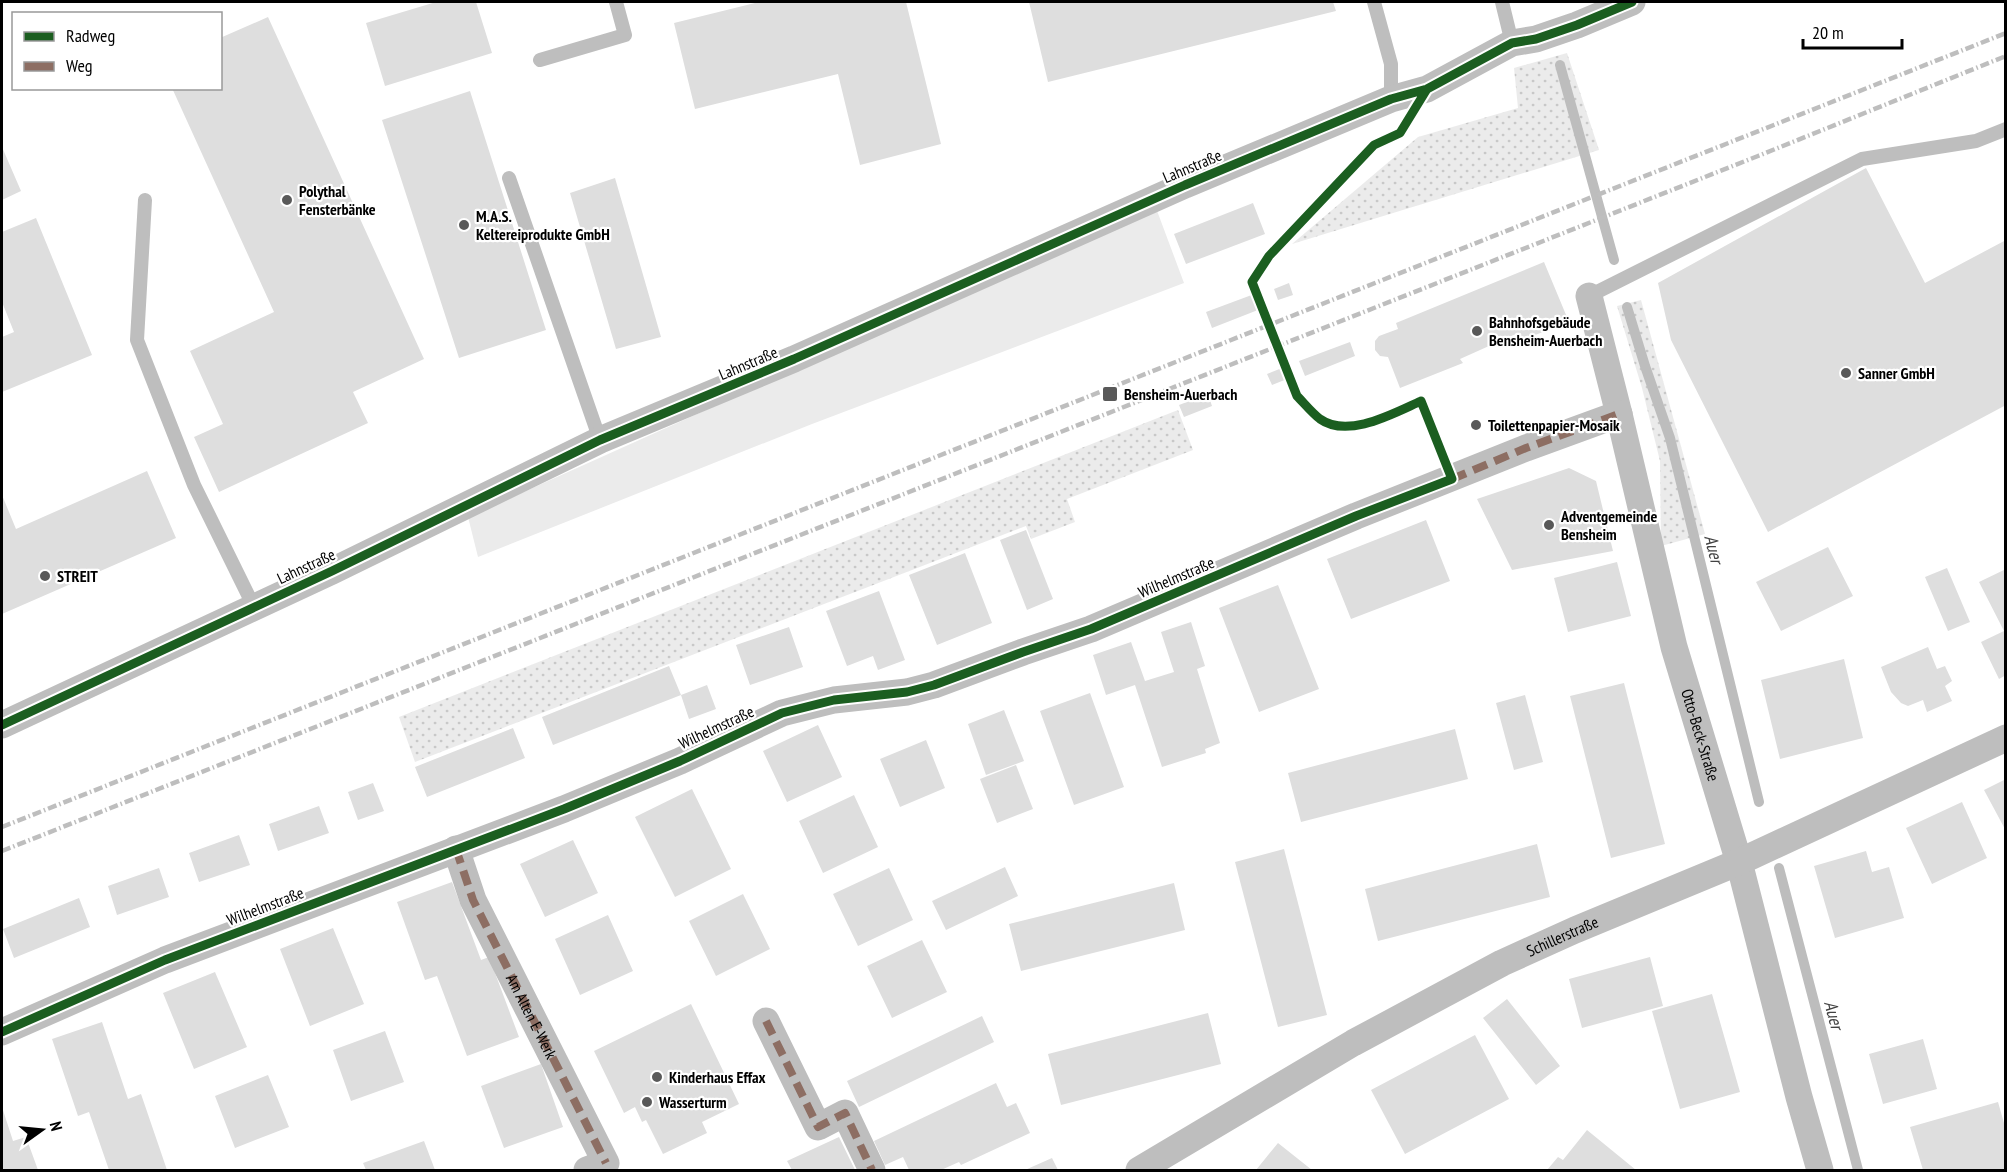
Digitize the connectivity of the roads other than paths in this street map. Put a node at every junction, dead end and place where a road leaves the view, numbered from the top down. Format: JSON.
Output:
{"nodes":[{"id":1,"x":616,"y":2,"type":"edge"},
{"id":2,"x":1374,"y":2,"type":"edge"},
{"id":3,"x":1502,"y":2,"type":"edge"},
{"id":4,"x":1632,"y":2,"type":"edge"},
{"id":5,"x":1524,"y":41,"type":"junction"},
{"id":6,"x":540,"y":60,"type":"dead end"},
{"id":7,"x":1391,"y":99,"type":"junction"},
{"id":8,"x":2006,"y":129,"type":"edge"},
{"id":9,"x":509,"y":178,"type":"dead end"},
{"id":10,"x":145,"y":200,"type":"dead end"},
{"id":11,"x":1588,"y":296,"type":"joint"},
{"id":12,"x":1619,"y":414,"type":"junction"},
{"id":13,"x":600,"y":440,"type":"junction"},
{"id":14,"x":254,"y":607,"type":"junction"},
{"id":15,"x":2,"y":725,"type":"edge"},
{"id":16,"x":2006,"y":738,"type":"edge"},
{"id":17,"x":456,"y":849,"type":"junction"},
{"id":18,"x":1739,"y":862,"type":"junction"},
{"id":19,"x":766,"y":1021,"type":"dead end"},
{"id":20,"x":2,"y":1032,"type":"edge"},
{"id":21,"x":1172,"y":1162,"type":"edge"},
{"id":22,"x":588,"y":1170,"type":"edge"},
{"id":23,"x":872,"y":1170,"type":"edge"},
{"id":24,"x":1139,"y":1170,"type":"edge"},
{"id":25,"x":1820,"y":1170,"type":"edge"}],
"edges":[{"from":1,"to":6,"type":"lane"},
{"from":2,"to":7,"type":"lane"},
{"from":3,"to":5,"type":"lane"},
{"from":4,"to":5,"type":"street","name":"Lahnstraße"},
{"from":5,"to":7,"type":"street","name":"Lahnstraße"},
{"from":7,"to":13,"type":"street","name":"Lahnstraße"},
{"from":8,"to":11,"type":"lane"},
{"from":9,"to":13,"type":"lane"},
{"from":10,"to":14,"type":"lane"},
{"from":11,"to":12,"type":"street","name":"Otto-Beck-Straße"},
{"from":12,"to":17,"type":"street","name":"Wilhelmstraße"},
{"from":12,"to":18,"type":"street","name":"Otto-Beck-Straße"},
{"from":13,"to":14,"type":"street","name":"Lahnstraße"},
{"from":14,"to":15,"type":"street","name":"Lahnstraße"},
{"from":16,"to":18,"type":"street","name":"Schillerstraße"},
{"from":17,"to":20,"type":"street","name":"Wilhelmstraße"},
{"from":17,"to":22,"type":"street","name":"Am Alten E-Werk"},
{"from":18,"to":21,"type":"street","name":"Schillerstraße"},
{"from":18,"to":25,"type":"street","name":"Otto-Beck-Straße"},
{"from":19,"to":23,"type":"street"},
{"from":21,"to":24,"type":"street","name":"Schillerstraße"}]}
